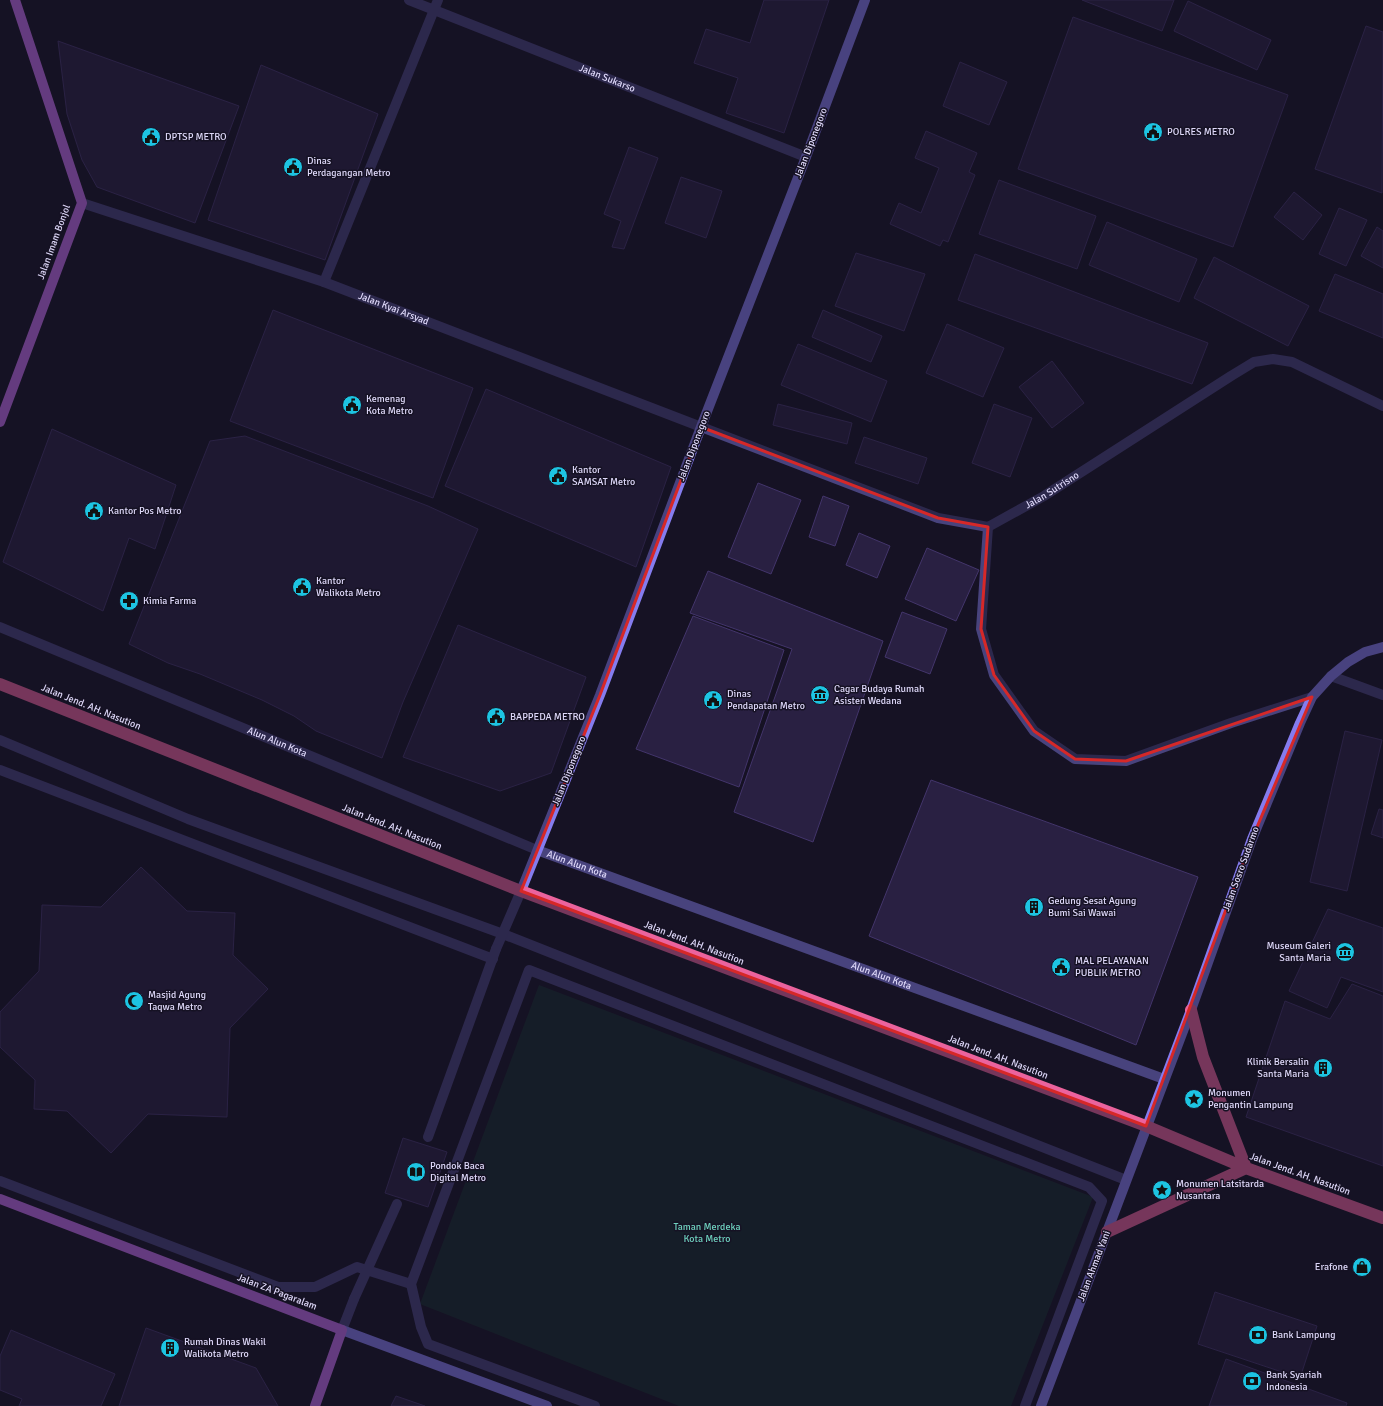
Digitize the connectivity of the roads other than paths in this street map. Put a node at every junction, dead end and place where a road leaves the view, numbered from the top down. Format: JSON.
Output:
{"nodes":[{"id":1,"x":15,"y":0,"type":"edge"},
{"id":2,"x":409,"y":0,"type":"edge"},
{"id":3,"x":865,"y":0,"type":"edge"},
{"id":4,"x":437,"y":5,"type":"edge"},
{"id":5,"x":806,"y":157,"type":"junction"},
{"id":6,"x":82,"y":203,"type":"junction"},
{"id":7,"x":324,"y":282,"type":"junction"},
{"id":8,"x":1383,"y":406,"type":"edge"},
{"id":9,"x":0,"y":422,"type":"edge"},
{"id":10,"x":701,"y":427,"type":"junction"},
{"id":11,"x":988,"y":527,"type":"junction"},
{"id":12,"x":0,"y":627,"type":"edge"},
{"id":13,"x":1383,"y":647,"type":"edge"},
{"id":14,"x":1331,"y":676,"type":"junction"},
{"id":15,"x":0,"y":684,"type":"edge"},
{"id":16,"x":1383,"y":695,"type":"edge"},
{"id":17,"x":1312,"y":697,"type":"junction"},
{"id":18,"x":0,"y":740,"type":"edge"},
{"id":19,"x":0,"y":770,"type":"edge"},
{"id":20,"x":537,"y":850,"type":"junction"},
{"id":21,"x":521,"y":890,"type":"junction"},
{"id":22,"x":502,"y":934,"type":"junction"},
{"id":23,"x":493,"y":959,"type":"junction"},
{"id":24,"x":1191,"y":1010,"type":"junction"},
{"id":25,"x":1164,"y":1079,"type":"junction"},
{"id":26,"x":1146,"y":1126,"type":"junction"},
{"id":27,"x":428,"y":1137,"type":"dead end"},
{"id":28,"x":1246,"y":1168,"type":"junction"},
{"id":29,"x":1126,"y":1180,"type":"junction"},
{"id":30,"x":0,"y":1181,"type":"edge"},
{"id":31,"x":0,"y":1199,"type":"edge"},
{"id":32,"x":398,"y":1204,"type":"dead end"},
{"id":33,"x":1383,"y":1218,"type":"edge"},
{"id":34,"x":1107,"y":1232,"type":"junction"},
{"id":35,"x":367,"y":1271,"type":"junction"},
{"id":36,"x":411,"y":1284,"type":"junction"},
{"id":37,"x":342,"y":1330,"type":"junction"},
{"id":38,"x":315,"y":1406,"type":"edge"},
{"id":39,"x":547,"y":1406,"type":"edge"},
{"id":40,"x":596,"y":1406,"type":"edge"},
{"id":41,"x":1025,"y":1406,"type":"edge"},
{"id":42,"x":1041,"y":1406,"type":"edge"}],
"edges":[{"from":1,"to":6,"type":"main road","name":"Jalan Imam Bonjol"},
{"from":2,"to":4,"type":"street","name":"Jalan Sukarso"},
{"from":3,"to":5,"type":"main road","name":"Jalan Diponegoro"},
{"from":4,"to":5,"type":"street","name":"Jalan Sukarso"},
{"from":4,"to":7,"type":"street"},
{"from":5,"to":10,"type":"main road","name":"Jalan Diponegoro"},
{"from":6,"to":7,"type":"street","name":"Jalan Kyai Arsyad"},
{"from":6,"to":9,"type":"main road","name":"Jalan Imam Bonjol"},
{"from":7,"to":10,"type":"street","name":"Jalan Kyai Arsyad"},
{"from":8,"to":11,"type":"street","name":"Jalan Sutrisno"},
{"from":10,"to":11,"type":"street"},
{"from":10,"to":20,"type":"main road","name":"Jalan Diponegoro"},
{"from":11,"to":17,"type":"street"},
{"from":12,"to":20,"type":"street","name":"Alun Alun Kota"},
{"from":13,"to":14,"type":"main road","name":"Jalan Sosro Sudarmo"},
{"from":14,"to":16,"type":"street"},
{"from":14,"to":17,"type":"main road","name":"Jalan Sosro Sudarmo"},
{"from":15,"to":21,"type":"highway","name":"Jalan Jend. AH. Nasution"},
{"from":17,"to":24,"type":"main road","name":"Jalan Sosro Sudarmo"},
{"from":18,"to":22,"type":"street"},
{"from":19,"to":23,"type":"street"},
{"from":20,"to":21,"type":"main road","name":"Jalan Diponegoro"},
{"from":20,"to":25,"type":"street","name":"Alun Alun Kota"},
{"from":21,"to":22,"type":"street"},
{"from":21,"to":26,"type":"highway","name":"Jalan Jend. AH. Nasution"},
{"from":22,"to":23,"type":"street"},
{"from":22,"to":29,"type":"street"},
{"from":23,"to":27,"type":"street"},
{"from":24,"to":25,"type":"main road","name":"Jalan Sosro Sudarmo"},
{"from":24,"to":28,"type":"highway"},
{"from":25,"to":26,"type":"main road","name":"Jalan Sosro Sudarmo"},
{"from":26,"to":28,"type":"highway","name":"Jalan Jend. AH. Nasution"},
{"from":26,"to":29,"type":"main road","name":"Jalan Ahmad Yani"},
{"from":28,"to":33,"type":"highway","name":"Jalan Jend. AH. Nasution"},
{"from":28,"to":34,"type":"highway"},
{"from":29,"to":34,"type":"main road","name":"Jalan Ahmad Yani"},
{"from":30,"to":35,"type":"street"},
{"from":31,"to":37,"type":"main road","name":"Jalan ZA Pagaralam"},
{"from":32,"to":35,"type":"street"},
{"from":34,"to":42,"type":"main road","name":"Jalan Ahmad Yani"},
{"from":35,"to":36,"type":"street"},
{"from":35,"to":37,"type":"street"},
{"from":36,"to":40,"type":"street"},
{"from":36,"to":41,"type":"street"},
{"from":37,"to":38,"type":"main road"},
{"from":37,"to":39,"type":"main road","name":"Jalan ZA Pagaralam"}]}
